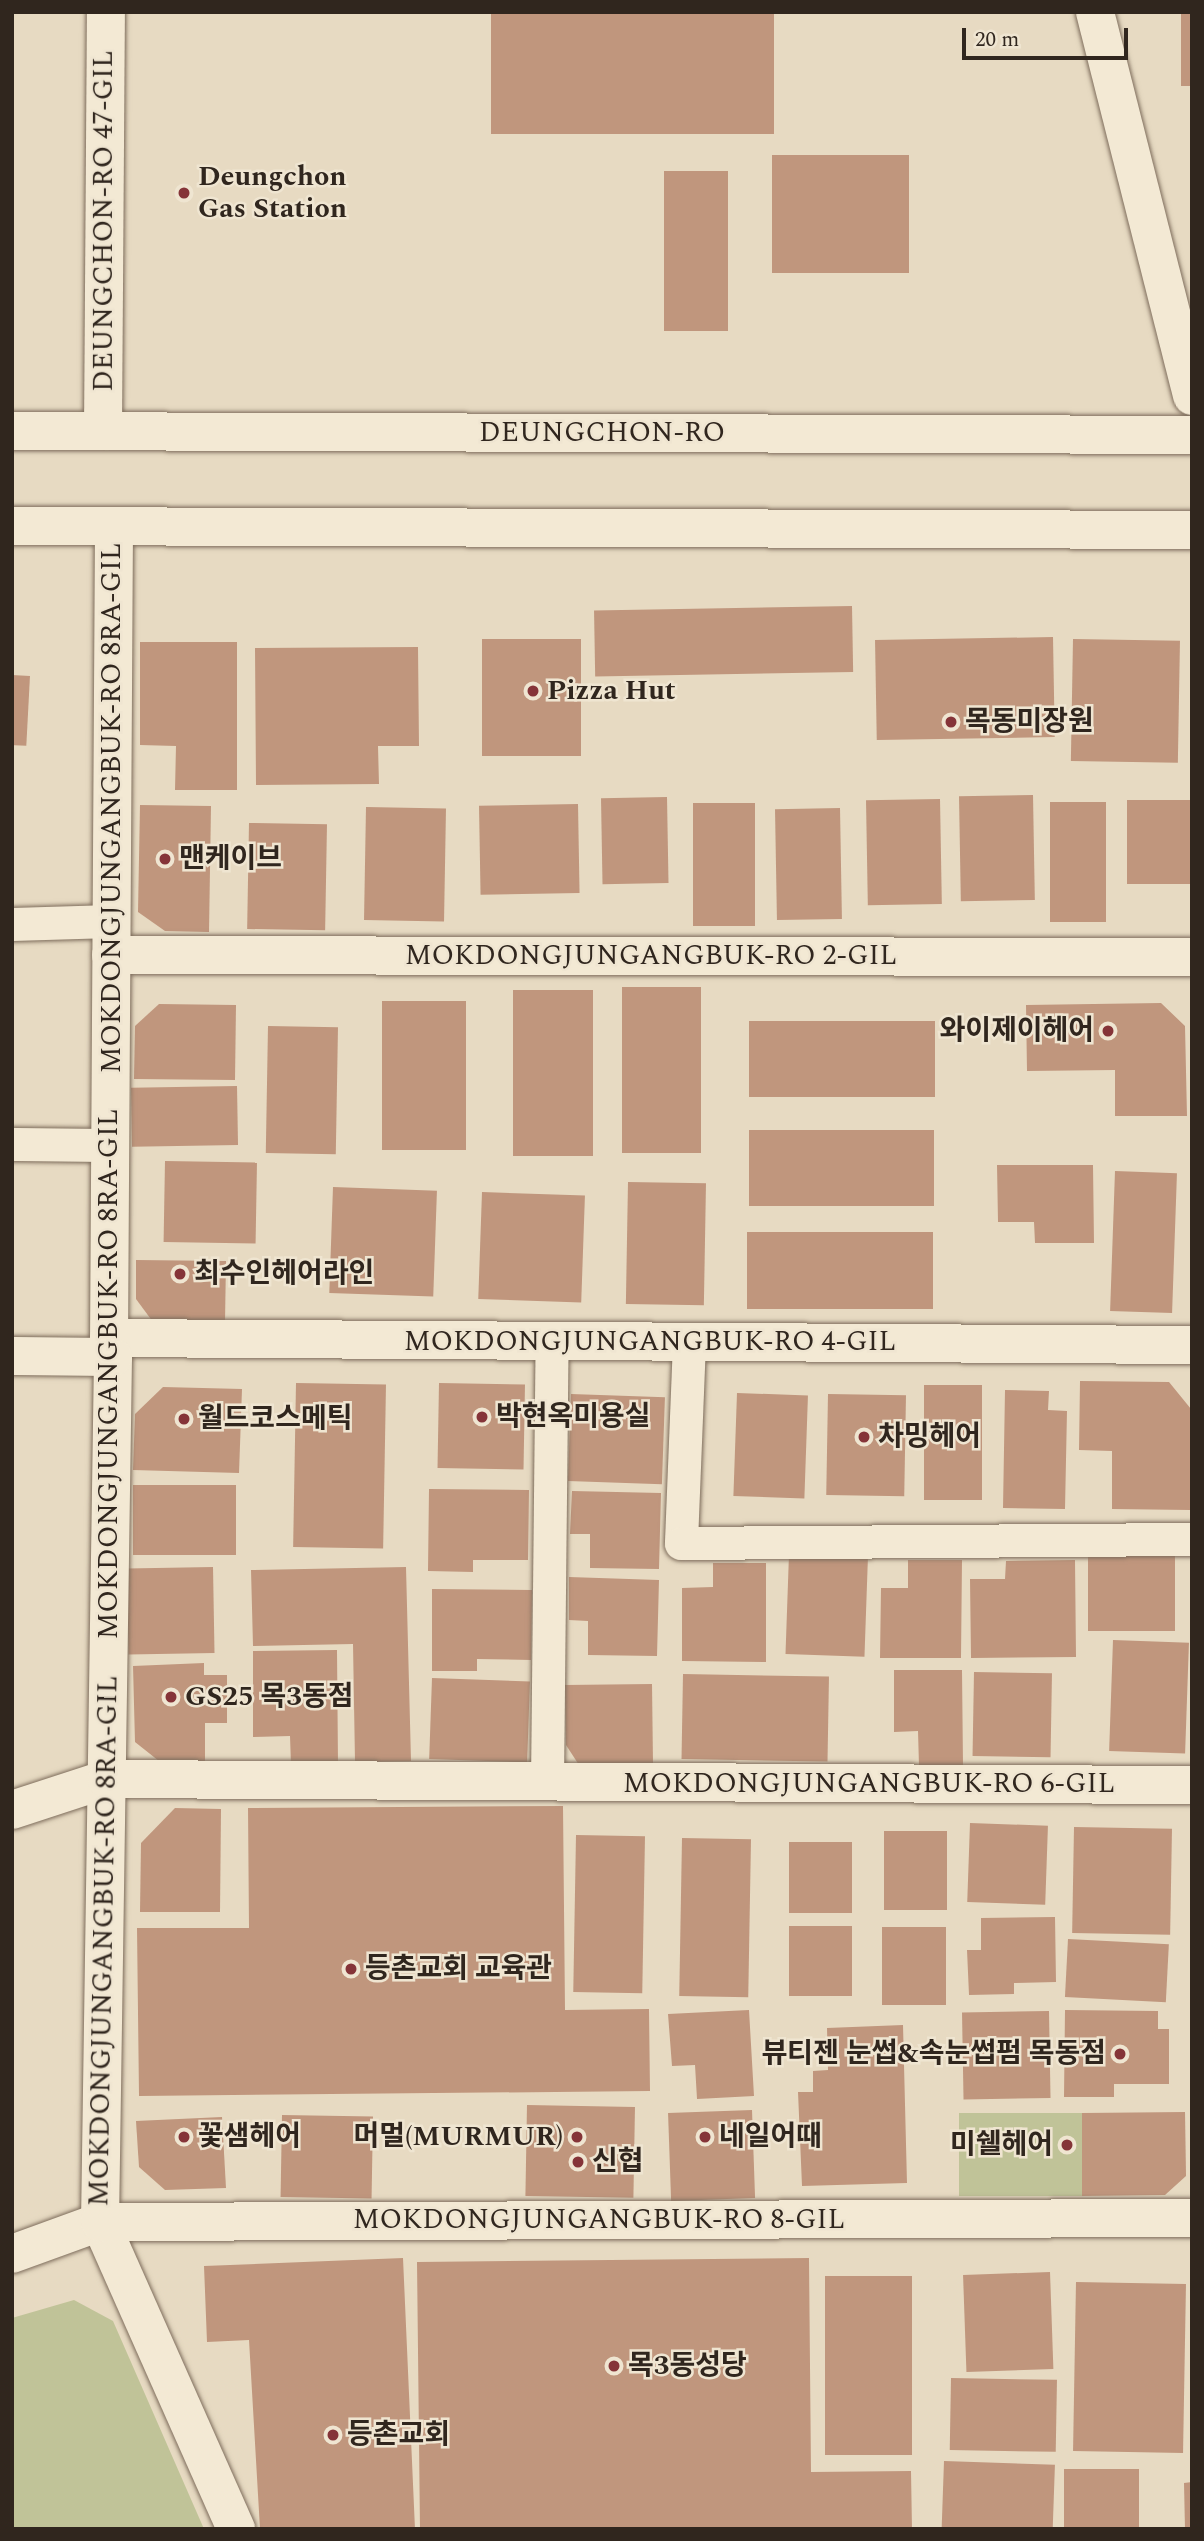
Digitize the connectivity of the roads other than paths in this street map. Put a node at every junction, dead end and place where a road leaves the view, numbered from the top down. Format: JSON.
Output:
{"nodes":[{"id":1,"x":106,"y":12,"type":"edge"},
{"id":2,"x":1095,"y":12,"type":"edge"},
{"id":3,"x":1192,"y":396,"type":"edge"},
{"id":4,"x":12,"y":430,"type":"edge"},
{"id":5,"x":103,"y":431,"type":"junction"},
{"id":6,"x":1192,"y":435,"type":"edge"},
{"id":7,"x":12,"y":526,"type":"edge"},
{"id":8,"x":114,"y":527,"type":"junction"},
{"id":9,"x":1192,"y":530,"type":"edge"},
{"id":10,"x":12,"y":924,"type":"edge"},
{"id":11,"x":111,"y":938,"type":"junction"},
{"id":12,"x":1192,"y":957,"type":"edge"},
{"id":13,"x":12,"y":1144,"type":"edge"},
{"id":14,"x":110,"y":1145,"type":"junction"},
{"id":15,"x":552,"y":1341,"type":"junction"},
{"id":16,"x":689,"y":1342,"type":"junction"},
{"id":17,"x":1192,"y":1345,"type":"edge"},
{"id":18,"x":111,"y":1348,"type":"junction"},
{"id":19,"x":12,"y":1356,"type":"edge"},
{"id":20,"x":1192,"y":1539,"type":"edge"},
{"id":21,"x":107,"y":1779,"type":"junction"},
{"id":22,"x":547,"y":1782,"type":"junction"},
{"id":23,"x":1192,"y":1785,"type":"edge"},
{"id":24,"x":12,"y":1810,"type":"edge"},
{"id":25,"x":1192,"y":2218,"type":"edge"},
{"id":26,"x":100,"y":2222,"type":"junction"},
{"id":27,"x":12,"y":2254,"type":"edge"},
{"id":28,"x":236,"y":2529,"type":"edge"}],
"edges":[{"from":1,"to":5,"type":"street","name":"DEUNGCHON-RO 47-GIL"},
{"from":2,"to":3,"type":"street"},
{"from":4,"to":5,"type":"street","name":"DEUNGCHON-RO"},
{"from":5,"to":6,"type":"street","name":"DEUNGCHON-RO"},
{"from":7,"to":8,"type":"street"},
{"from":8,"to":9,"type":"street"},
{"from":8,"to":11,"type":"street","name":"MOKDONGJUNGANGBUK-RO 8RA-GIL"},
{"from":10,"to":11,"type":"lane"},
{"from":11,"to":12,"type":"street","name":"MOKDONGJUNGANGBUK-RO 2-GIL"},
{"from":11,"to":14,"type":"street","name":"MOKDONGJUNGANGBUK-RO 8RA-GIL"},
{"from":13,"to":14,"type":"lane"},
{"from":14,"to":18,"type":"street","name":"MOKDONGJUNGANGBUK-RO 8RA-GIL"},
{"from":15,"to":16,"type":"street","name":"MOKDONGJUNGANGBUK-RO 4-GIL"},
{"from":15,"to":18,"type":"street","name":"MOKDONGJUNGANGBUK-RO 4-GIL"},
{"from":15,"to":22,"type":"lane"},
{"from":16,"to":17,"type":"street","name":"MOKDONGJUNGANGBUK-RO 4-GIL"},
{"from":16,"to":20,"type":"lane"},
{"from":18,"to":19,"type":"street","name":"MOKDONGJUNGANGBUK-RO 4-GIL"},
{"from":18,"to":21,"type":"street","name":"MOKDONGJUNGANGBUK-RO 8RA-GIL"},
{"from":21,"to":22,"type":"street","name":"MOKDONGJUNGANGBUK-RO 6-GIL"},
{"from":21,"to":24,"type":"street","name":"MOKDONGJUNGANGBUK-RO 6-GIL"},
{"from":21,"to":26,"type":"street","name":"MOKDONGJUNGANGBUK-RO 8RA-GIL"},
{"from":22,"to":23,"type":"street","name":"MOKDONGJUNGANGBUK-RO 6-GIL"},
{"from":25,"to":26,"type":"street","name":"MOKDONGJUNGANGBUK-RO 8-GIL"},
{"from":26,"to":27,"type":"street","name":"MOKDONGJUNGANGBUK-RO 8-GIL"},
{"from":26,"to":28,"type":"street"}]}
